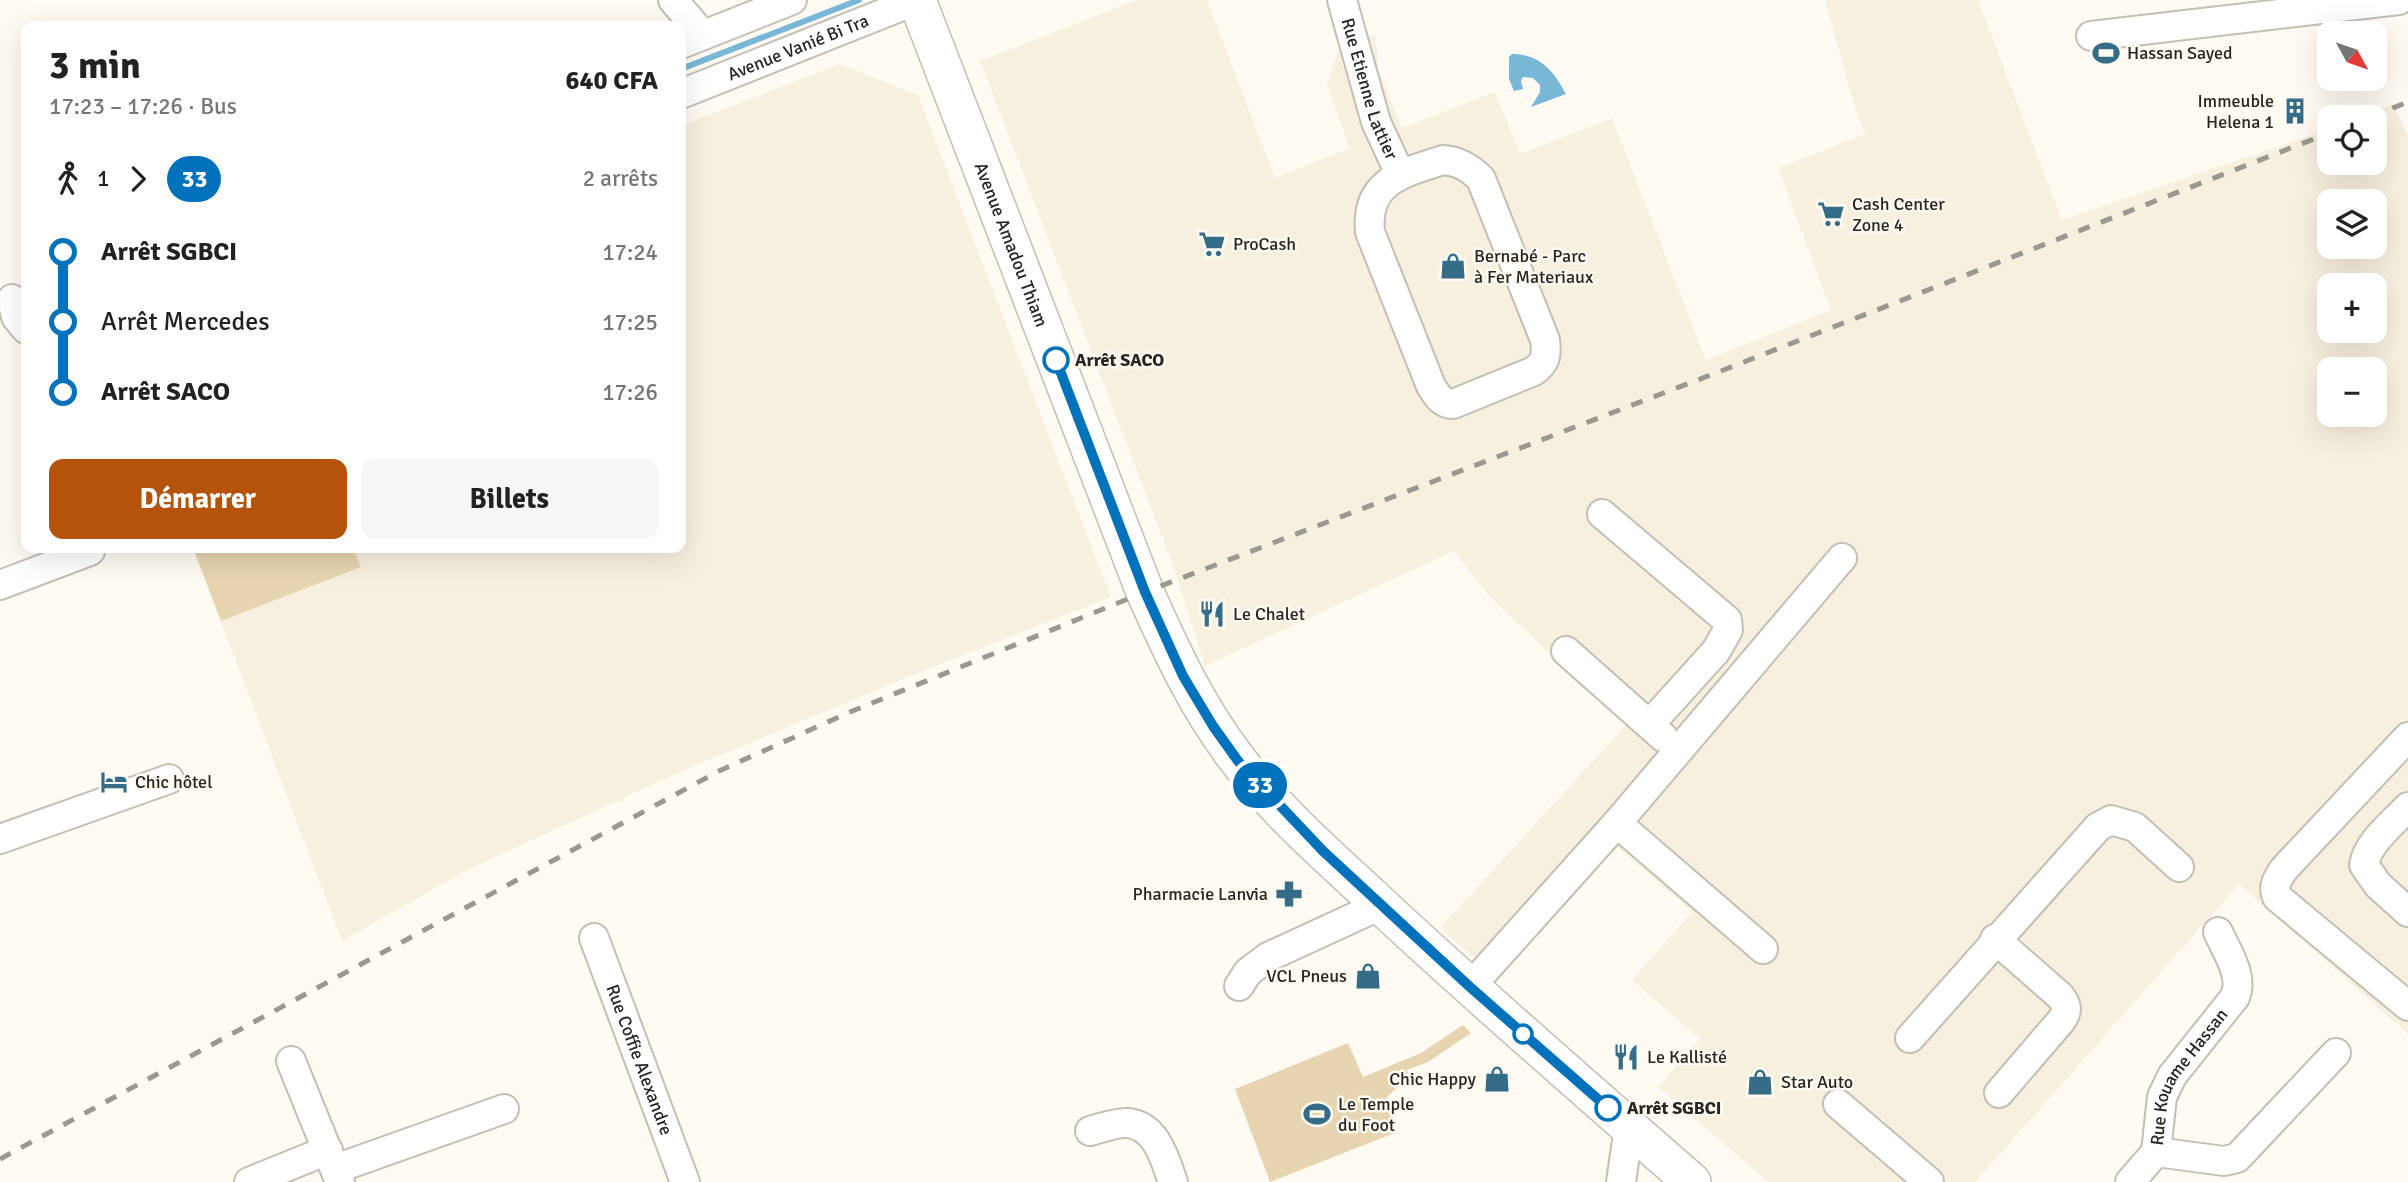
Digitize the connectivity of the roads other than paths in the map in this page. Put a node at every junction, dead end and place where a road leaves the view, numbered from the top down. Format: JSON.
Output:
{"nodes":[{"id":1,"x":673,"y":0,"type":"edge"},
{"id":2,"x":792,"y":0,"type":"edge"},
{"id":3,"x":917,"y":0,"type":"edge"},
{"id":4,"x":1342,"y":0,"type":"edge"},
{"id":5,"x":2399,"y":0,"type":"edge"},
{"id":6,"x":685,"y":21,"type":"edge"},
{"id":7,"x":2091,"y":36,"type":"dead end"},
{"id":8,"x":692,"y":40,"type":"edge"},
{"id":9,"x":686,"y":92,"type":"edge"},
{"id":10,"x":1401,"y":174,"type":"junction"},
{"id":11,"x":13,"y":299,"type":"edge"},
{"id":12,"x":21,"y":324,"type":"edge"},
{"id":13,"x":21,"y":331,"type":"edge"},
{"id":14,"x":0,"y":337,"type":"edge"},
{"id":15,"x":1602,"y":514,"type":"dead end"},
{"id":16,"x":85,"y":553,"type":"edge"},
{"id":17,"x":1842,"y":558,"type":"dead end"},
{"id":18,"x":0,"y":585,"type":"edge"},
{"id":19,"x":1566,"y":651,"type":"dead end"},
{"id":20,"x":1650,"y":724,"type":"junction"},
{"id":21,"x":2408,"y":737,"type":"edge"},
{"id":22,"x":1678,"y":752,"type":"junction"},
{"id":23,"x":169,"y":779,"type":"dead end"},
{"id":24,"x":2408,"y":807,"type":"edge"},
{"id":25,"x":1617,"y":824,"type":"junction"},
{"id":26,"x":0,"y":839,"type":"edge"},
{"id":27,"x":2179,"y":867,"type":"dead end"},
{"id":28,"x":1381,"y":905,"type":"junction"},
{"id":29,"x":2408,"y":912,"type":"edge"},
{"id":30,"x":2218,"y":932,"type":"dead end"},
{"id":31,"x":594,"y":937,"type":"dead end"},
{"id":32,"x":1995,"y":939,"type":"junction"},
{"id":33,"x":1763,"y":949,"type":"dead end"},
{"id":34,"x":1239,"y":986,"type":"dead end"},
{"id":35,"x":1470,"y":987,"type":"junction"},
{"id":36,"x":2408,"y":1006,"type":"edge"},
{"id":37,"x":1910,"y":1038,"type":"dead end"},
{"id":38,"x":2336,"y":1053,"type":"dead end"},
{"id":39,"x":291,"y":1061,"type":"dead end"},
{"id":40,"x":1999,"y":1093,"type":"dead end"},
{"id":41,"x":1839,"y":1104,"type":"dead end"},
{"id":42,"x":505,"y":1109,"type":"dead end"},
{"id":43,"x":1629,"y":1127,"type":"junction"},
{"id":44,"x":1090,"y":1130,"type":"dead end"},
{"id":45,"x":2156,"y":1152,"type":"junction"},
{"id":46,"x":335,"y":1167,"type":"edge"},
{"id":47,"x":248,"y":1182,"type":"edge"},
{"id":48,"x":685,"y":1182,"type":"edge"},
{"id":49,"x":1173,"y":1182,"type":"edge"},
{"id":50,"x":1620,"y":1182,"type":"edge"},
{"id":51,"x":1692,"y":1182,"type":"edge"},
{"id":52,"x":1929,"y":1182,"type":"edge"},
{"id":53,"x":2130,"y":1182,"type":"edge"}],
"edges":[{"from":1,"to":6,"type":"street"},
{"from":2,"to":8,"type":"street"},
{"from":3,"to":9,"type":"street","name":"Avenue Vanié Bi Tra"},
{"from":3,"to":28,"type":"main road","name":"Avenue Amadou Thiam"},
{"from":4,"to":10,"type":"street","name":"Rue Etienne Lattier"},
{"from":5,"to":7,"type":"street"},
{"from":10,"to":10,"type":"street"},
{"from":11,"to":12,"type":"street"},
{"from":13,"to":14,"type":"street"},
{"from":15,"to":20,"type":"street"},
{"from":16,"to":18,"type":"street"},
{"from":17,"to":22,"type":"street"},
{"from":19,"to":20,"type":"street"},
{"from":20,"to":22,"type":"street"},
{"from":21,"to":36,"type":"street"},
{"from":22,"to":25,"type":"street"},
{"from":23,"to":26,"type":"street"},
{"from":24,"to":29,"type":"street"},
{"from":25,"to":33,"type":"street"},
{"from":25,"to":35,"type":"street"},
{"from":27,"to":32,"type":"street"},
{"from":28,"to":34,"type":"street"},
{"from":28,"to":35,"type":"main road","name":"Avenue Amadou Thiam"},
{"from":30,"to":45,"type":"street","name":"Rue Kouame Hassan"},
{"from":31,"to":48,"type":"street","name":"Rue Coffie Alexandre"},
{"from":32,"to":37,"type":"street"},
{"from":32,"to":40,"type":"street"},
{"from":35,"to":43,"type":"main road","name":"Avenue Amadou Thiam"},
{"from":38,"to":45,"type":"street"},
{"from":39,"to":46,"type":"street"},
{"from":41,"to":52,"type":"street"},
{"from":42,"to":46,"type":"street"},
{"from":43,"to":50,"type":"street"},
{"from":43,"to":51,"type":"main road","name":"Avenue Amadou Thiam"},
{"from":44,"to":49,"type":"street"},
{"from":45,"to":53,"type":"street","name":"Rue Kouame Hassan"},
{"from":46,"to":47,"type":"street"}]}
